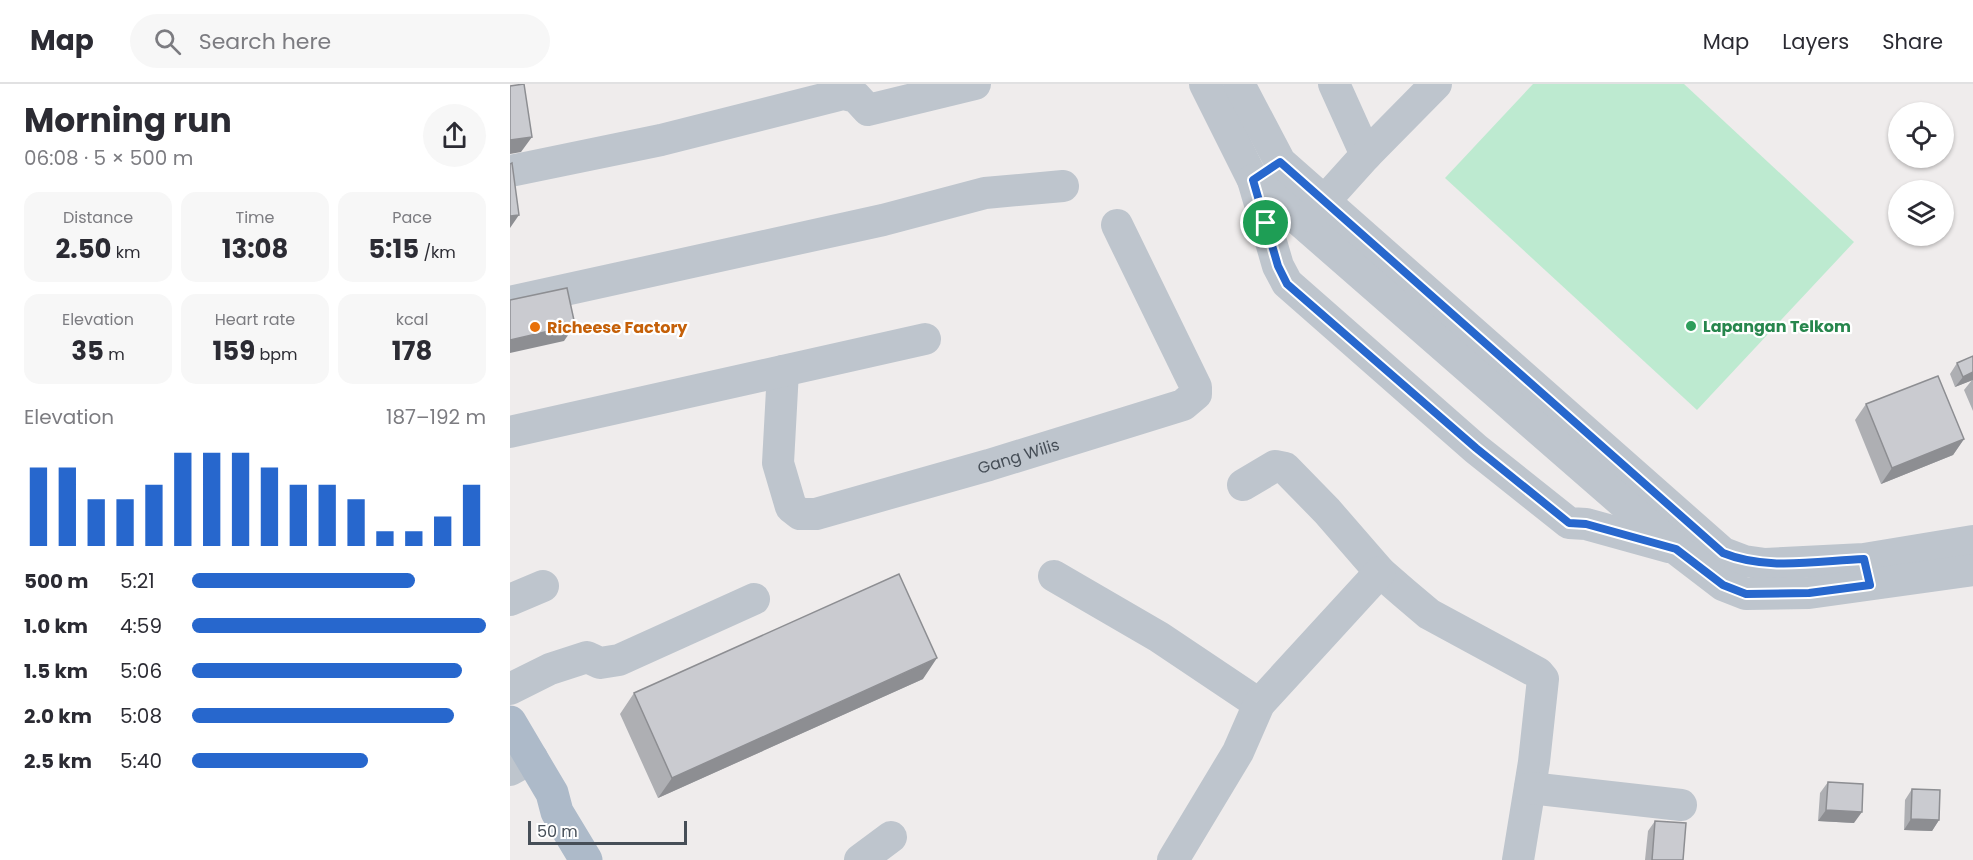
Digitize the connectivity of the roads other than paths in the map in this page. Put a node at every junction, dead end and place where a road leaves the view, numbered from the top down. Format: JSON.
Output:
{"nodes":[{"id":1,"x":975,"y":84,"type":"edge"},
{"id":2,"x":1205,"y":84,"type":"edge"},
{"id":3,"x":1239,"y":84,"type":"edge"},
{"id":4,"x":1334,"y":84,"type":"edge"},
{"id":5,"x":1436,"y":84,"type":"edge"},
{"id":6,"x":1366,"y":155,"type":"junction"},
{"id":7,"x":1280,"y":162,"type":"junction"},
{"id":8,"x":510,"y":171,"type":"edge"},
{"id":9,"x":1253,"y":180,"type":"junction"},
{"id":10,"x":1063,"y":186,"type":"dead end"},
{"id":11,"x":1325,"y":201,"type":"junction"},
{"id":12,"x":1304,"y":224,"type":"junction"},
{"id":13,"x":1118,"y":225,"type":"dead end"},
{"id":14,"x":510,"y":302,"type":"edge"},
{"id":15,"x":926,"y":339,"type":"dead end"},
{"id":16,"x":783,"y":371,"type":"junction"},
{"id":17,"x":510,"y":432,"type":"edge"},
{"id":18,"x":1243,"y":485,"type":"dead end"},
{"id":19,"x":1685,"y":539,"type":"junction"},
{"id":20,"x":1973,"y":542,"type":"edge"},
{"id":21,"x":1973,"y":570,"type":"edge"},
{"id":22,"x":1380,"y":572,"type":"junction"},
{"id":23,"x":1867,"y":572,"type":"junction"},
{"id":24,"x":1054,"y":576,"type":"dead end"},
{"id":25,"x":543,"y":586,"type":"dead end"},
{"id":26,"x":754,"y":599,"type":"dead end"},
{"id":27,"x":510,"y":600,"type":"edge"},
{"id":28,"x":510,"y":689,"type":"edge"},
{"id":29,"x":1258,"y":705,"type":"junction"},
{"id":30,"x":510,"y":722,"type":"edge"},
{"id":31,"x":521,"y":764,"type":"edge"},
{"id":32,"x":1530,"y":788,"type":"junction"},
{"id":33,"x":552,"y":793,"type":"junction"},
{"id":34,"x":1681,"y":805,"type":"dead end"},
{"id":35,"x":891,"y":837,"type":"dead end"},
{"id":36,"x":586,"y":860,"type":"edge"},
{"id":37,"x":607,"y":860,"type":"edge"},
{"id":38,"x":860,"y":860,"type":"edge"},
{"id":39,"x":1173,"y":860,"type":"edge"},
{"id":40,"x":1518,"y":860,"type":"edge"}],
"edges":[{"from":1,"to":8,"type":"street"},
{"from":2,"to":9,"type":"street"},
{"from":3,"to":7,"type":"street"},
{"from":4,"to":6,"type":"street"},
{"from":5,"to":6,"type":"street"},
{"from":6,"to":11,"type":"street"},
{"from":7,"to":9,"type":"street"},
{"from":7,"to":11,"type":"street"},
{"from":9,"to":12,"type":"street"},
{"from":9,"to":19,"type":"street"},
{"from":10,"to":14,"type":"street"},
{"from":11,"to":12,"type":"street"},
{"from":11,"to":19,"type":"street"},
{"from":12,"to":19,"type":"street"},
{"from":13,"to":16,"type":"street","name":"Gang Wilis"},
{"from":15,"to":16,"type":"street"},
{"from":16,"to":17,"type":"street"},
{"from":18,"to":22,"type":"street"},
{"from":19,"to":23,"type":"street"},
{"from":20,"to":23,"type":"street"},
{"from":21,"to":23,"type":"street"},
{"from":22,"to":29,"type":"street"},
{"from":22,"to":32,"type":"street"},
{"from":24,"to":29,"type":"street"},
{"from":25,"to":27,"type":"street"},
{"from":26,"to":28,"type":"street"},
{"from":29,"to":39,"type":"street"},
{"from":30,"to":31,"type":"main road"},
{"from":31,"to":33,"type":"main road"},
{"from":32,"to":34,"type":"street"},
{"from":32,"to":40,"type":"street"},
{"from":33,"to":36,"type":"main road"},
{"from":33,"to":37,"type":"main road"},
{"from":35,"to":38,"type":"street"}]}
